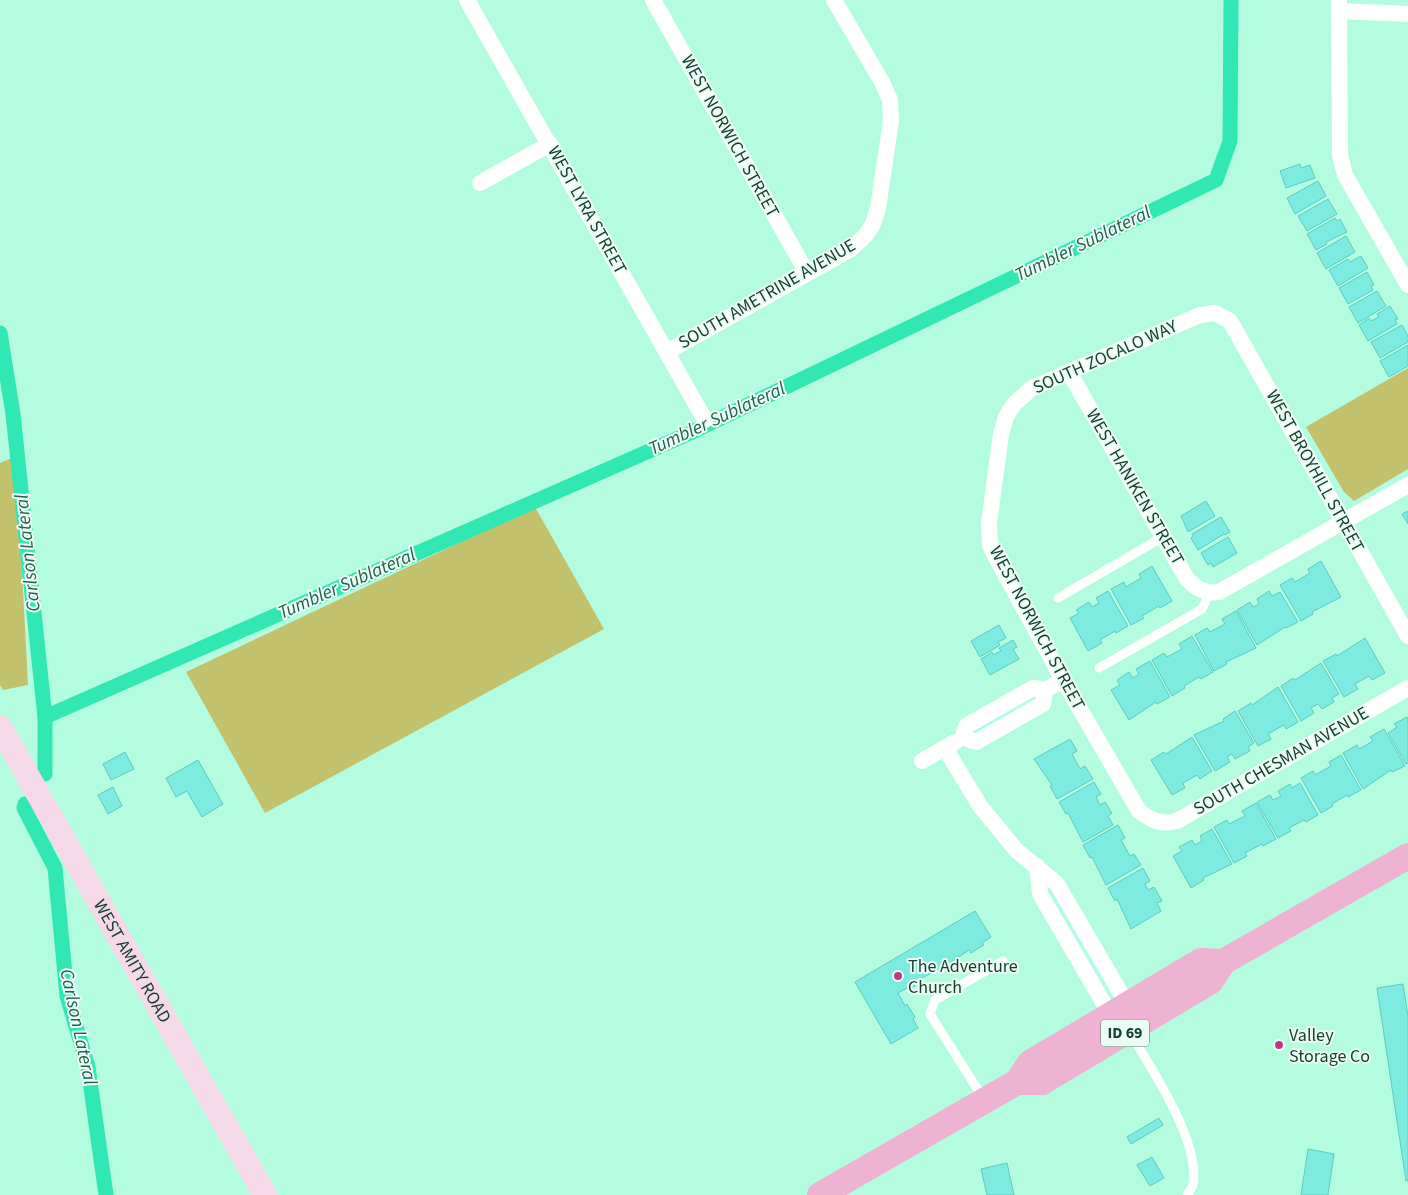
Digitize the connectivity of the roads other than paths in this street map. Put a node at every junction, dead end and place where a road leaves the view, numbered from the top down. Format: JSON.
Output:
{"nodes":[{"id":1,"x":467,"y":0,"type":"edge"},
{"id":2,"x":653,"y":0,"type":"edge"},
{"id":3,"x":834,"y":0,"type":"edge"},
{"id":4,"x":1339,"y":6,"type":"edge"},
{"id":5,"x":1408,"y":14,"type":"edge"},
{"id":6,"x":550,"y":144,"type":"junction"},
{"id":7,"x":480,"y":183,"type":"dead end"},
{"id":8,"x":807,"y":273,"type":"junction"},
{"id":9,"x":1408,"y":285,"type":"edge"},
{"id":10,"x":1215,"y":313,"type":"joint"},
{"id":11,"x":667,"y":352,"type":"junction"},
{"id":12,"x":1069,"y":372,"type":"junction"},
{"id":13,"x":1006,"y":418,"type":"joint"},
{"id":14,"x":705,"y":420,"type":"dead end"},
{"id":15,"x":1408,"y":485,"type":"edge"},
{"id":16,"x":1344,"y":522,"type":"junction"},
{"id":17,"x":1163,"y":537,"type":"junction"},
{"id":18,"x":1209,"y":594,"type":"junction"},
{"id":19,"x":1058,"y":598,"type":"dead end"},
{"id":20,"x":1408,"y":636,"type":"edge"},
{"id":21,"x":1099,"y":668,"type":"dead end"},
{"id":22,"x":1063,"y":680,"type":"junction"},
{"id":23,"x":1408,"y":688,"type":"edge"},
{"id":24,"x":0,"y":727,"type":"edge"},
{"id":25,"x":945,"y":748,"type":"junction"},
{"id":26,"x":922,"y":761,"type":"dead end"},
{"id":27,"x":1151,"y":821,"type":"joint"},
{"id":28,"x":1408,"y":856,"type":"edge"},
{"id":29,"x":1003,"y":961,"type":"dead end"},
{"id":30,"x":1219,"y":962,"type":"junction"},
{"id":31,"x":1118,"y":1009,"type":"junction"},
{"id":32,"x":1129,"y":1031,"type":"junction"},
{"id":33,"x":1022,"y":1082,"type":"junction"},
{"id":34,"x":984,"y":1100,"type":"junction"},
{"id":35,"x":265,"y":1195,"type":"edge"},
{"id":36,"x":820,"y":1195,"type":"edge"},
{"id":37,"x":1187,"y":1195,"type":"edge"}],
"edges":[{"from":1,"to":6,"type":"street","name":"WEST LYRA STREET"},
{"from":2,"to":8,"type":"street","name":"WEST NORWICH STREET"},
{"from":3,"to":8,"type":"street","name":"SOUTH AMETRINE AVENUE"},
{"from":4,"to":5,"type":"street"},
{"from":4,"to":9,"type":"street"},
{"from":6,"to":7,"type":"street"},
{"from":6,"to":11,"type":"street","name":"WEST LYRA STREET"},
{"from":8,"to":11,"type":"street","name":"SOUTH AMETRINE AVENUE"},
{"from":10,"to":12,"type":"street","name":"SOUTH ZOCALO WAY"},
{"from":10,"to":16,"type":"street","name":"WEST BROYHILL STREET"},
{"from":11,"to":14,"type":"street","name":"WEST LYRA STREET"},
{"from":12,"to":13,"type":"street","name":"SOUTH ZOCALO WAY"},
{"from":12,"to":17,"type":"street","name":"WEST HANIKEN STREET"},
{"from":13,"to":22,"type":"street","name":"WEST NORWICH STREET"},
{"from":15,"to":16,"type":"street"},
{"from":16,"to":18,"type":"street"},
{"from":16,"to":20,"type":"street","name":"WEST BROYHILL STREET"},
{"from":17,"to":18,"type":"street","name":"WEST HANIKEN STREET"},
{"from":17,"to":19,"type":"lane"},
{"from":18,"to":21,"type":"lane"},
{"from":22,"to":25,"type":"street"},
{"from":22,"to":27,"type":"street","name":"WEST NORWICH STREET"},
{"from":23,"to":27,"type":"street","name":"SOUTH CHESMAN AVENUE"},
{"from":24,"to":35,"type":"main road","name":"WEST AMITY ROAD"},
{"from":25,"to":26,"type":"street"},
{"from":25,"to":31,"type":"street"},
{"from":28,"to":30,"type":"main road","number":"ID 69"},
{"from":29,"to":34,"type":"lane"},
{"from":30,"to":31,"type":"main road","number":"ID 69"},
{"from":30,"to":32,"type":"main road","number":"ID 69"},
{"from":31,"to":33,"type":"main road","number":"ID 69"},
{"from":32,"to":33,"type":"main road","number":"ID 69"},
{"from":32,"to":37,"type":"lane"},
{"from":33,"to":34,"type":"main road","number":"ID 69"},
{"from":34,"to":36,"type":"main road","number":"ID 69"}]}
